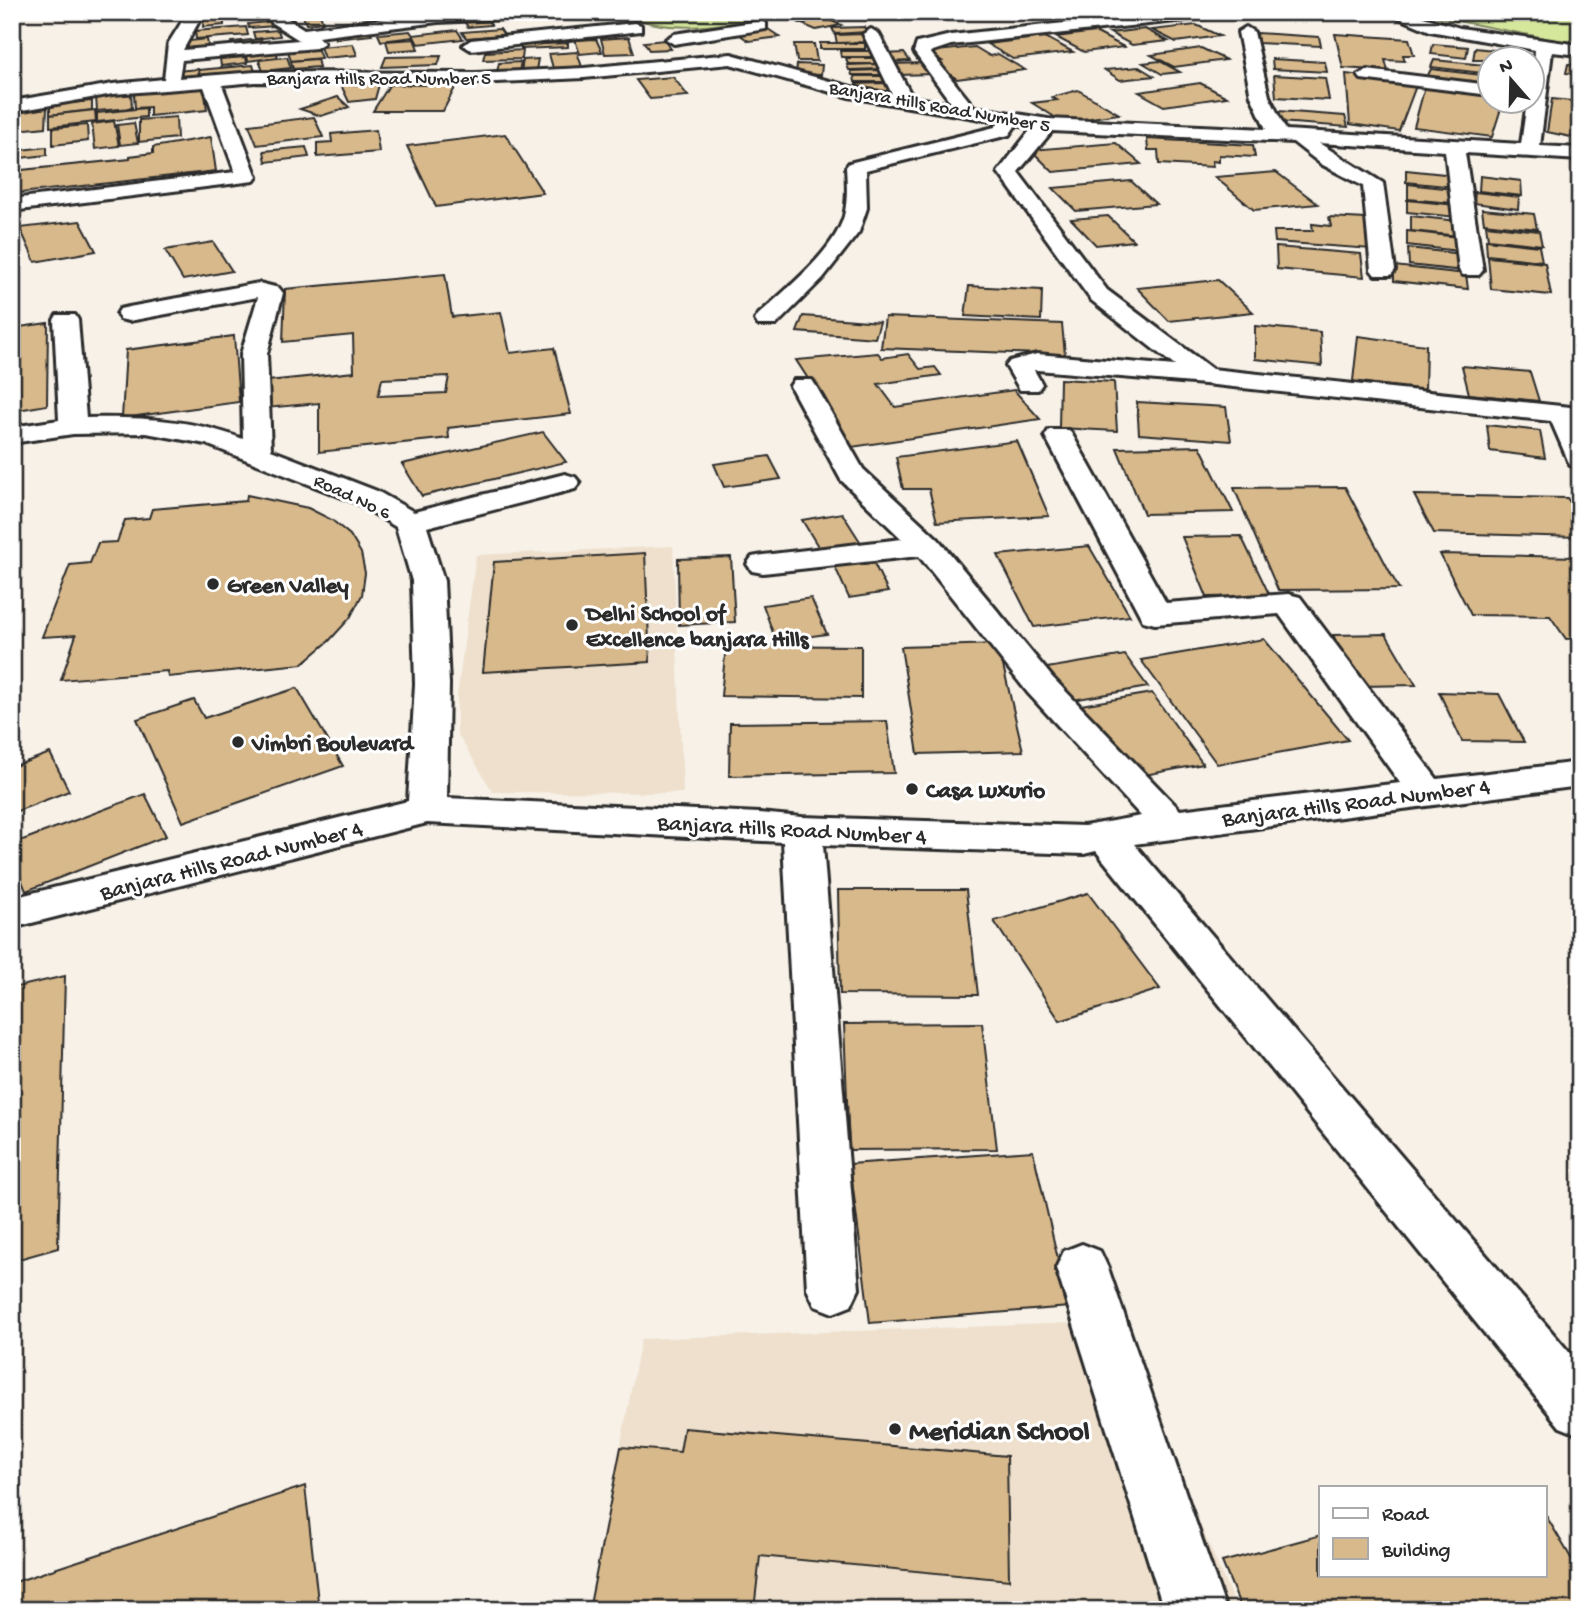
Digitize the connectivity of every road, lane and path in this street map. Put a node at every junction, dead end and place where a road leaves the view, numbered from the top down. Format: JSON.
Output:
{"nodes":[{"id":1,"x":196,"y":12,"type":"edge"},
{"id":2,"x":275,"y":12,"type":"edge"},
{"id":3,"x":544,"y":12,"type":"edge"},
{"id":4,"x":728,"y":12,"type":"edge"},
{"id":5,"x":1214,"y":12,"type":"edge"},
{"id":6,"x":1393,"y":12,"type":"edge"},
{"id":7,"x":601,"y":16,"type":"dead end"},
{"id":8,"x":760,"y":26,"type":"dead end"},
{"id":9,"x":635,"y":28,"type":"junction"},
{"id":10,"x":1246,"y":32,"type":"dead end"},
{"id":11,"x":304,"y":34,"type":"junction"},
{"id":12,"x":871,"y":34,"type":"dead end"},
{"id":13,"x":669,"y":38,"type":"junction"},
{"id":14,"x":471,"y":45,"type":"dead end"},
{"id":15,"x":1530,"y":46,"type":"edge"},
{"id":16,"x":1546,"y":50,"type":"edge"},
{"id":17,"x":1546,"y":50,"type":"edge"},
{"id":18,"x":1580,"y":50,"type":"edge"},
{"id":19,"x":174,"y":55,"type":"junction"},
{"id":20,"x":1580,"y":58,"type":"edge"},
{"id":21,"x":730,"y":59,"type":"junction"},
{"id":22,"x":830,"y":66,"type":"dead end"},
{"id":23,"x":1367,"y":75,"type":"dead end"},
{"id":24,"x":212,"y":83,"type":"junction"},
{"id":25,"x":1435,"y":83,"type":"junction"},
{"id":26,"x":171,"y":86,"type":"junction"},
{"id":27,"x":1476,"y":88,"type":"edge"},
{"id":28,"x":842,"y":90,"type":"junction"},
{"id":29,"x":904,"y":99,"type":"junction"},
{"id":30,"x":1431,"y":105,"type":"dead end"},
{"id":31,"x":12,"y":107,"type":"edge"},
{"id":32,"x":971,"y":110,"type":"junction"},
{"id":33,"x":1533,"y":116,"type":"edge"},
{"id":34,"x":1012,"y":118,"type":"junction"},
{"id":35,"x":1048,"y":125,"type":"junction"},
{"id":36,"x":1289,"y":136,"type":"junction"},
{"id":37,"x":1454,"y":146,"type":"junction"},
{"id":38,"x":1530,"y":149,"type":"junction"},
{"id":39,"x":1580,"y":154,"type":"edge"},
{"id":40,"x":12,"y":205,"type":"edge"},
{"id":41,"x":1383,"y":270,"type":"dead end"},
{"id":42,"x":1471,"y":270,"type":"dead end"},
{"id":43,"x":128,"y":314,"type":"dead end"},
{"id":44,"x":66,"y":320,"type":"dead end"},
{"id":45,"x":767,"y":320,"type":"dead end"},
{"id":46,"x":1205,"y":376,"type":"junction"},
{"id":47,"x":1029,"y":384,"type":"dead end"},
{"id":48,"x":803,"y":386,"type":"dead end"},
{"id":49,"x":1571,"y":415,"type":"edge"},
{"id":50,"x":73,"y":426,"type":"junction"},
{"id":51,"x":12,"y":435,"type":"edge"},
{"id":52,"x":1059,"y":436,"type":"dead end"},
{"id":53,"x":257,"y":455,"type":"junction"},
{"id":54,"x":1580,"y":459,"type":"edge"},
{"id":55,"x":565,"y":483,"type":"dead end"},
{"id":56,"x":410,"y":522,"type":"junction"},
{"id":57,"x":927,"y":546,"type":"junction"},
{"id":58,"x":763,"y":564,"type":"dead end"},
{"id":59,"x":1580,"y":774,"type":"edge"},
{"id":60,"x":1427,"y":793,"type":"junction"},
{"id":61,"x":427,"y":810,"type":"junction"},
{"id":62,"x":1171,"y":824,"type":"junction"},
{"id":63,"x":802,"y":831,"type":"junction"},
{"id":64,"x":1105,"y":836,"type":"junction"},
{"id":65,"x":12,"y":913,"type":"edge"},
{"id":66,"x":1082,"y":1268,"type":"dead end"},
{"id":67,"x":833,"y":1289,"type":"dead end"},
{"id":68,"x":1580,"y":1408,"type":"edge"},
{"id":69,"x":1195,"y":1610,"type":"edge"}],
"edges":[{"from":1,"to":19,"type":"street"},
{"from":2,"to":11,"type":"street"},
{"from":3,"to":11,"type":"street"},
{"from":4,"to":13,"type":"street"},
{"from":5,"to":32,"type":"street"},
{"from":6,"to":15,"type":"street"},
{"from":7,"to":9,"type":"street"},
{"from":8,"to":13,"type":"street"},
{"from":9,"to":13,"type":"street"},
{"from":9,"to":14,"type":"street"},
{"from":10,"to":36,"type":"street"},
{"from":11,"to":19,"type":"street"},
{"from":12,"to":29,"type":"street"},
{"from":13,"to":21,"type":"street"},
{"from":16,"to":18,"type":"street"},
{"from":17,"to":20,"type":"street"},
{"from":19,"to":26,"type":"street"},
{"from":21,"to":24,"type":"street","name":"Banjara Hills Road Number 5"},
{"from":21,"to":28,"type":"street","name":"Banjara Hills Road Number 5"},
{"from":22,"to":28,"type":"street"},
{"from":23,"to":25,"type":"street"},
{"from":24,"to":26,"type":"street","name":"Banjara Hills Road Number 5"},
{"from":24,"to":40,"type":"street"},
{"from":25,"to":27,"type":"street"},
{"from":25,"to":30,"type":"street"},
{"from":26,"to":31,"type":"street","name":"Banjara Hills Road Number 5"},
{"from":28,"to":29,"type":"street","name":"Banjara Hills Road Number 5"},
{"from":29,"to":32,"type":"street","name":"Banjara Hills Road Number 5"},
{"from":32,"to":34,"type":"street","name":"Banjara Hills Road Number 5"},
{"from":33,"to":38,"type":"street"},
{"from":34,"to":35,"type":"street","name":"Banjara Hills Road Number 5"},
{"from":34,"to":45,"type":"street"},
{"from":35,"to":36,"type":"street","name":"Banjara Hills Road Number 5"},
{"from":35,"to":46,"type":"street"},
{"from":36,"to":37,"type":"street","name":"Banjara Hills Road Number 5"},
{"from":36,"to":41,"type":"street"},
{"from":37,"to":38,"type":"street","name":"Banjara Hills Road Number 5"},
{"from":37,"to":42,"type":"street"},
{"from":38,"to":39,"type":"street","name":"Banjara Hills Road Number 5"},
{"from":43,"to":53,"type":"street"},
{"from":44,"to":50,"type":"street"},
{"from":46,"to":47,"type":"street"},
{"from":46,"to":49,"type":"street"},
{"from":48,"to":57,"type":"street"},
{"from":49,"to":54,"type":"street"},
{"from":50,"to":51,"type":"street","name":"Road No 6"},
{"from":50,"to":53,"type":"street","name":"Road No 6"},
{"from":52,"to":60,"type":"street"},
{"from":53,"to":56,"type":"street","name":"Road No 6"},
{"from":55,"to":56,"type":"street"},
{"from":56,"to":61,"type":"street","name":"Road No 6"},
{"from":57,"to":58,"type":"street"},
{"from":57,"to":62,"type":"street"},
{"from":59,"to":60,"type":"street","name":"Banjara Hills Road Number 4"},
{"from":60,"to":62,"type":"street","name":"Banjara Hills Road Number 4"},
{"from":61,"to":63,"type":"street","name":"Banjara Hills Road Number 4"},
{"from":61,"to":65,"type":"street","name":"Banjara Hills Road Number 4"},
{"from":62,"to":64,"type":"street","name":"Banjara Hills Road Number 4"},
{"from":63,"to":64,"type":"street","name":"Banjara Hills Road Number 4"},
{"from":63,"to":67,"type":"street"},
{"from":64,"to":68,"type":"street"},
{"from":66,"to":69,"type":"street"}]}
